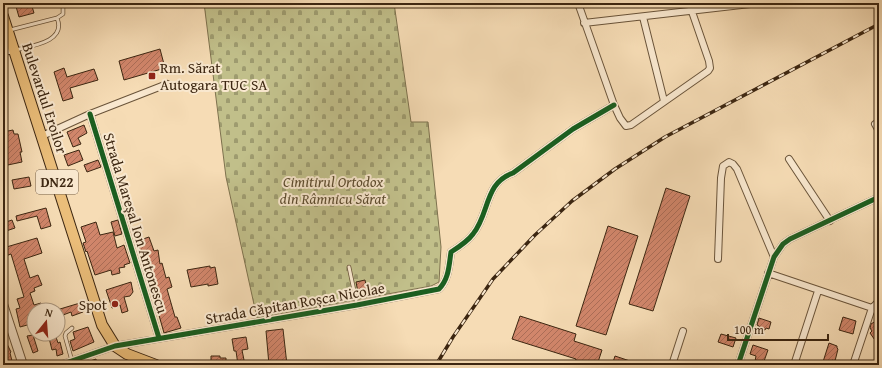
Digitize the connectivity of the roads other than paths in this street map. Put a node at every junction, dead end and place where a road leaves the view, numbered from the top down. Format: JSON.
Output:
{"nodes":[{"id":1,"x":63,"y":3,"type":"edge"},
{"id":2,"x":578,"y":3,"type":"edge"},
{"id":3,"x":689,"y":3,"type":"edge"},
{"id":4,"x":759,"y":3,"type":"edge"},
{"id":5,"x":692,"y":11,"type":"junction"},
{"id":6,"x":3,"y":16,"type":"edge"},
{"id":7,"x":643,"y":17,"type":"junction"},
{"id":8,"x":57,"y":18,"type":"junction"},
{"id":9,"x":584,"y":23,"type":"junction"},
{"id":10,"x":8,"y":30,"type":"junction"},
{"id":11,"x":14,"y":50,"type":"junction"},
{"id":12,"x":3,"y":52,"type":"edge"},
{"id":13,"x":167,"y":84,"type":"dead end"},
{"id":14,"x":664,"y":101,"type":"junction"},
{"id":15,"x":614,"y":105,"type":"junction"},
{"id":16,"x":90,"y":114,"type":"junction"},
{"id":17,"x":875,"y":124,"type":"dead end"},
{"id":18,"x":879,"y":131,"type":"edge"},
{"id":19,"x":42,"y":136,"type":"junction"},
{"id":20,"x":789,"y":159,"type":"dead end"},
{"id":21,"x":879,"y":197,"type":"edge"},
{"id":22,"x":830,"y":221,"type":"junction"},
{"id":23,"x":774,"y":257,"type":"junction"},
{"id":24,"x":718,"y":259,"type":"dead end"},
{"id":25,"x":349,"y":267,"type":"dead end"},
{"id":26,"x":768,"y":273,"type":"junction"},
{"id":27,"x":818,"y":291,"type":"junction"},
{"id":28,"x":879,"y":301,"type":"edge"},
{"id":29,"x":3,"y":304,"type":"edge"},
{"id":30,"x":357,"y":305,"type":"junction"},
{"id":31,"x":872,"y":308,"type":"junction"},
{"id":32,"x":879,"y":312,"type":"edge"},
{"id":33,"x":72,"y":328,"type":"dead end"},
{"id":34,"x":683,"y":332,"type":"dead end"},
{"id":35,"x":159,"y":338,"type":"junction"},
{"id":36,"x":115,"y":346,"type":"junction"},
{"id":37,"x":75,"y":362,"type":"edge"},
{"id":38,"x":855,"y":364,"type":"edge"},
{"id":39,"x":24,"y":365,"type":"edge"},
{"id":40,"x":60,"y":365,"type":"edge"},
{"id":41,"x":156,"y":365,"type":"edge"},
{"id":42,"x":672,"y":365,"type":"edge"},
{"id":43,"x":738,"y":365,"type":"edge"},
{"id":44,"x":794,"y":365,"type":"edge"}],
"edges":[{"from":1,"to":8,"type":"lane"},
{"from":2,"to":9,"type":"street"},
{"from":3,"to":5,"type":"street"},
{"from":4,"to":5,"type":"street"},
{"from":5,"to":7,"type":"street"},
{"from":5,"to":14,"type":"street"},
{"from":6,"to":10,"type":"main road","name":"Bulevardul Eroilor","number":"DN22"},
{"from":7,"to":9,"type":"street"},
{"from":7,"to":14,"type":"street"},
{"from":8,"to":10,"type":"lane"},
{"from":8,"to":11,"type":"lane"},
{"from":9,"to":15,"type":"street"},
{"from":10,"to":11,"type":"main road","name":"Bulevardul Eroilor","number":"DN22"},
{"from":11,"to":12,"type":"street"},
{"from":11,"to":19,"type":"main road","name":"Bulevardul Eroilor","number":"DN22"},
{"from":13,"to":16,"type":"street"},
{"from":14,"to":15,"type":"street"},
{"from":15,"to":30,"type":"street","name":"Strada Căpitan Roșca Nicolae"},
{"from":16,"to":19,"type":"street"},
{"from":16,"to":35,"type":"street","name":"Strada Mareșal Ion Antonescu"},
{"from":17,"to":18,"type":"street"},
{"from":19,"to":36,"type":"main road","name":"Bulevardul Eroilor","number":"DN22"},
{"from":20,"to":22,"type":"street"},
{"from":21,"to":22,"type":"street"},
{"from":22,"to":23,"type":"street"},
{"from":23,"to":24,"type":"street"},
{"from":23,"to":26,"type":"street"},
{"from":25,"to":30,"type":"lane"},
{"from":26,"to":27,"type":"street"},
{"from":26,"to":43,"type":"street"},
{"from":27,"to":31,"type":"street"},
{"from":27,"to":44,"type":"street"},
{"from":28,"to":31,"type":"street"},
{"from":29,"to":39,"type":"street"},
{"from":30,"to":35,"type":"street","name":"Strada Căpitan Roșca Nicolae"},
{"from":31,"to":32,"type":"street"},
{"from":31,"to":38,"type":"street"},
{"from":33,"to":37,"type":"lane"},
{"from":34,"to":42,"type":"street"},
{"from":35,"to":36,"type":"street","name":"Strada Căpitan Roșca Nicolae"},
{"from":36,"to":37,"type":"street","name":"Strada Căpitan Roșca Nicolae"},
{"from":36,"to":41,"type":"main road","number":"DN22"},
{"from":37,"to":40,"type":"street","name":"Strada Căpitan Roșca Nicolae"}]}
